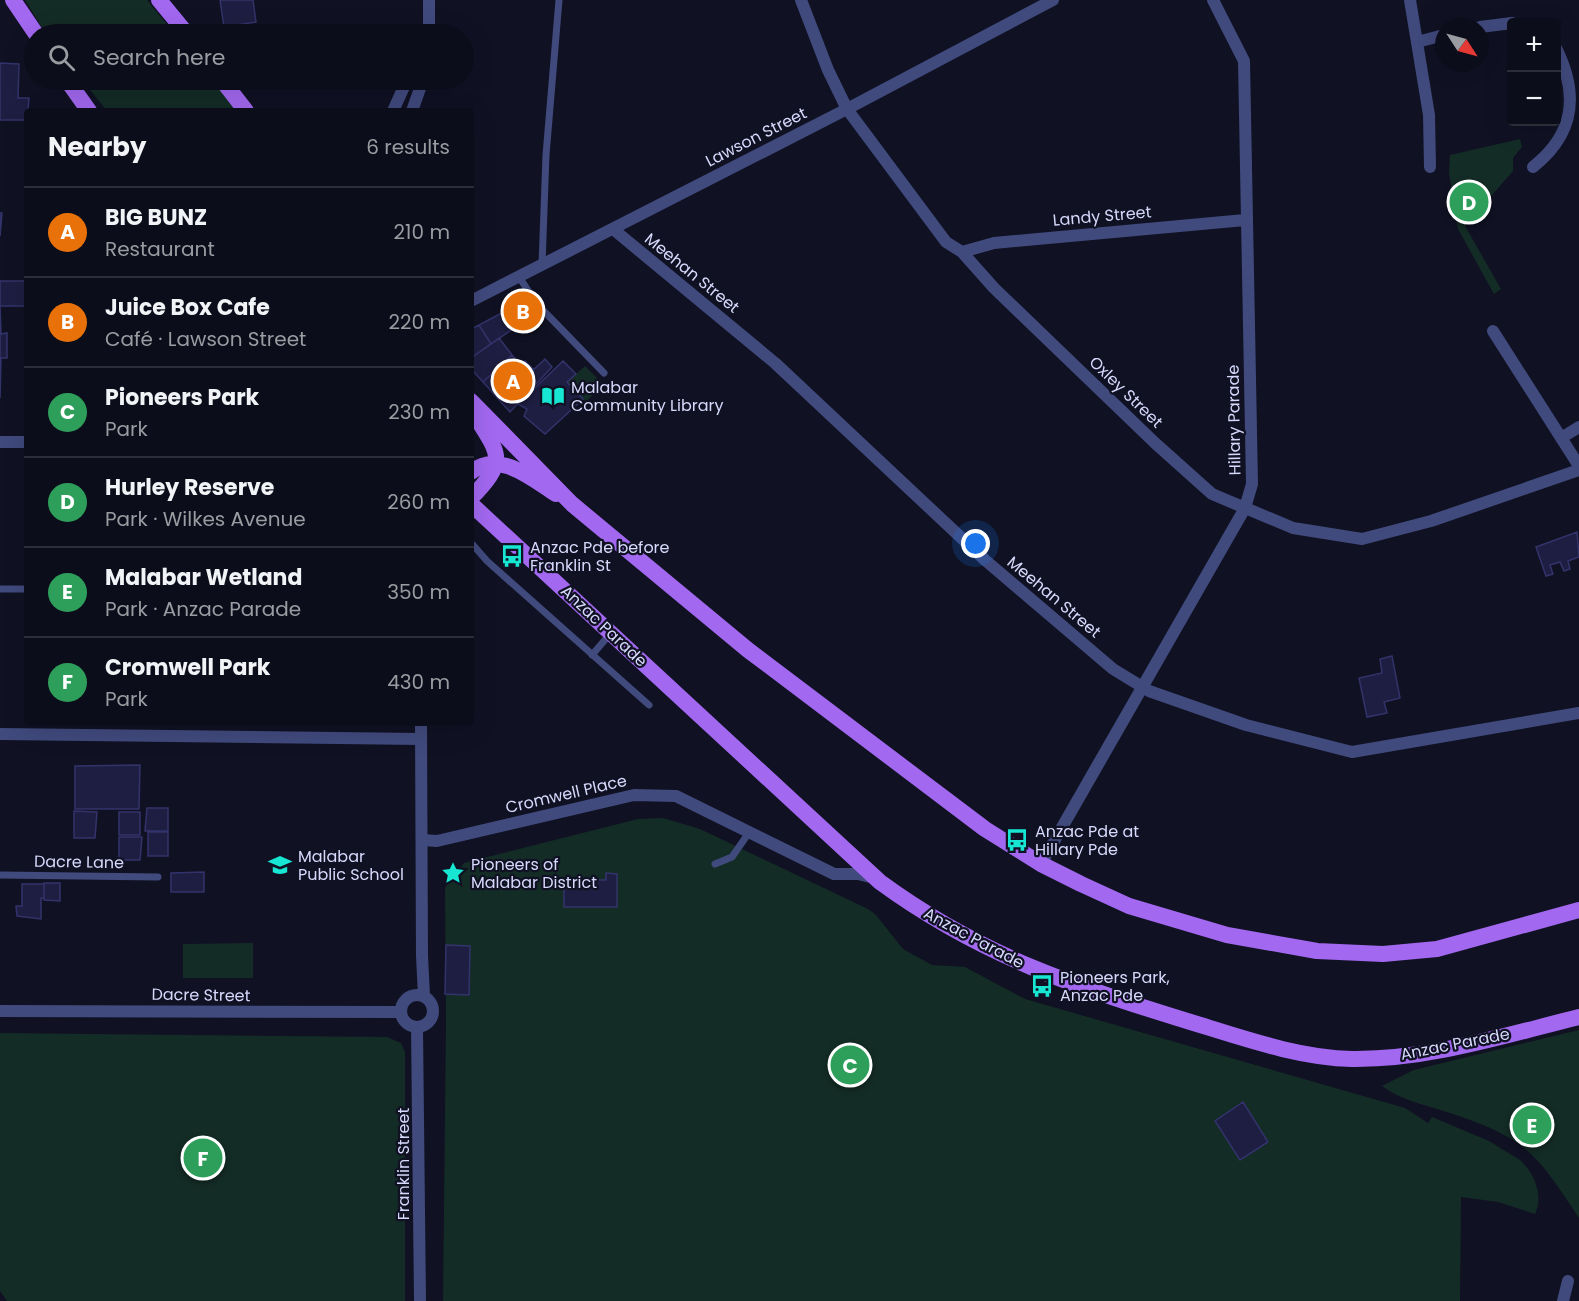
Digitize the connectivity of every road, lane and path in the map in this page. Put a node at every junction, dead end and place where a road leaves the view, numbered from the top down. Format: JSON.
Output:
{"nodes":[{"id":1,"x":14,"y":0,"type":"edge"},
{"id":2,"x":159,"y":0,"type":"edge"},
{"id":3,"x":429,"y":0,"type":"edge"},
{"id":4,"x":559,"y":0,"type":"edge"},
{"id":5,"x":801,"y":0,"type":"edge"},
{"id":6,"x":1053,"y":0,"type":"edge"},
{"id":7,"x":1213,"y":0,"type":"edge"},
{"id":8,"x":1410,"y":0,"type":"edge"},
{"id":9,"x":427,"y":20,"type":"junction"},
{"id":10,"x":30,"y":24,"type":"edge"},
{"id":11,"x":179,"y":24,"type":"edge"},
{"id":12,"x":425,"y":24,"type":"edge"},
{"id":13,"x":428,"y":24,"type":"edge"},
{"id":14,"x":1507,"y":24,"type":"edge"},
{"id":15,"x":1489,"y":26,"type":"edge"},
{"id":16,"x":1435,"y":37,"type":"edge"},
{"id":17,"x":1417,"y":42,"type":"junction"},
{"id":18,"x":1561,"y":55,"type":"edge"},
{"id":19,"x":75,"y":90,"type":"edge"},
{"id":20,"x":230,"y":90,"type":"edge"},
{"id":21,"x":402,"y":90,"type":"edge"},
{"id":22,"x":419,"y":90,"type":"edge"},
{"id":23,"x":87,"y":108,"type":"edge"},
{"id":24,"x":244,"y":108,"type":"edge"},
{"id":25,"x":394,"y":108,"type":"edge"},
{"id":26,"x":413,"y":108,"type":"edge"},
{"id":27,"x":847,"y":110,"type":"junction"},
{"id":28,"x":1533,"y":166,"type":"dead end"},
{"id":29,"x":1430,"y":167,"type":"dead end"},
{"id":30,"x":1245,"y":220,"type":"junction"},
{"id":31,"x":613,"y":229,"type":"junction"},
{"id":32,"x":962,"y":252,"type":"junction"},
{"id":33,"x":542,"y":265,"type":"junction"},
{"id":34,"x":519,"y":278,"type":"junction"},
{"id":35,"x":474,"y":300,"type":"edge"},
{"id":36,"x":1493,"y":331,"type":"dead end"},
{"id":37,"x":604,"y":373,"type":"dead end"},
{"id":38,"x":474,"y":404,"type":"edge"},
{"id":39,"x":474,"y":413,"type":"edge"},
{"id":40,"x":1579,"y":428,"type":"edge"},
{"id":41,"x":1561,"y":438,"type":"junction"},
{"id":42,"x":0,"y":442,"type":"edge"},
{"id":43,"x":24,"y":442,"type":"edge"},
{"id":44,"x":496,"y":463,"type":"junction"},
{"id":45,"x":1579,"y":468,"type":"edge"},
{"id":46,"x":474,"y":470,"type":"edge"},
{"id":47,"x":474,"y":495,"type":"edge"},
{"id":48,"x":572,"y":504,"type":"junction"},
{"id":49,"x":474,"y":507,"type":"edge"},
{"id":50,"x":1245,"y":508,"type":"junction"},
{"id":51,"x":474,"y":546,"type":"edge"},
{"id":52,"x":0,"y":589,"type":"edge"},
{"id":53,"x":24,"y":589,"type":"edge"},
{"id":54,"x":611,"y":632,"type":"junction"},
{"id":55,"x":592,"y":655,"type":"junction"},
{"id":56,"x":1143,"y":687,"type":"junction"},
{"id":57,"x":649,"y":705,"type":"dead end"},
{"id":58,"x":1579,"y":713,"type":"edge"},
{"id":59,"x":421,"y":726,"type":"edge"},
{"id":60,"x":0,"y":734,"type":"edge"},
{"id":61,"x":421,"y":739,"type":"junction"},
{"id":62,"x":750,"y":831,"type":"junction"},
{"id":63,"x":422,"y":840,"type":"junction"},
{"id":64,"x":715,"y":864,"type":"dead end"},
{"id":65,"x":1041,"y":864,"type":"junction"},
{"id":66,"x":0,"y":875,"type":"edge"},
{"id":67,"x":158,"y":876,"type":"dead end"},
{"id":68,"x":880,"y":882,"type":"junction"},
{"id":69,"x":1579,"y":910,"type":"edge"},
{"id":70,"x":424,"y":996,"type":"junction"},
{"id":71,"x":0,"y":1011,"type":"edge"},
{"id":72,"x":401,"y":1012,"type":"junction"},
{"id":73,"x":1579,"y":1017,"type":"edge"},
{"id":74,"x":417,"y":1027,"type":"junction"},
{"id":75,"x":1568,"y":1281,"type":"dead end"},
{"id":76,"x":420,"y":1301,"type":"edge"},
{"id":77,"x":1563,"y":1301,"type":"edge"}],
"edges":[{"from":1,"to":10,"type":"main road"},
{"from":2,"to":11,"type":"main road"},
{"from":3,"to":9,"type":"street"},
{"from":4,"to":33,"type":"lane"},
{"from":5,"to":27,"type":"street","name":"Oxley Street"},
{"from":6,"to":27,"type":"street","name":"Lawson Street"},
{"from":7,"to":30,"type":"street","name":"Hillary Parade"},
{"from":8,"to":17,"type":"street"},
{"from":9,"to":12,"type":"street"},
{"from":9,"to":13,"type":"street"},
{"from":14,"to":15,"type":"street"},
{"from":16,"to":17,"type":"street"},
{"from":17,"to":29,"type":"street"},
{"from":18,"to":28,"type":"street"},
{"from":19,"to":23,"type":"main road"},
{"from":20,"to":24,"type":"main road"},
{"from":21,"to":25,"type":"street"},
{"from":22,"to":26,"type":"street"},
{"from":27,"to":31,"type":"street","name":"Lawson Street"},
{"from":27,"to":32,"type":"street","name":"Oxley Street"},
{"from":30,"to":32,"type":"street","name":"Landy Street"},
{"from":30,"to":50,"type":"street","name":"Hillary Parade"},
{"from":31,"to":33,"type":"street","name":"Lawson Street"},
{"from":31,"to":56,"type":"street","name":"Meehan Street"},
{"from":32,"to":50,"type":"street","name":"Oxley Street"},
{"from":33,"to":34,"type":"street","name":"Lawson Street"},
{"from":34,"to":35,"type":"street","name":"Lawson Street"},
{"from":34,"to":37,"type":"lane"},
{"from":36,"to":41,"type":"street"},
{"from":38,"to":48,"type":"main road"},
{"from":39,"to":44,"type":"main road"},
{"from":40,"to":41,"type":"street"},
{"from":41,"to":45,"type":"street"},
{"from":42,"to":43,"type":"street"},
{"from":44,"to":46,"type":"main road"},
{"from":44,"to":47,"type":"main road"},
{"from":44,"to":48,"type":"main road"},
{"from":45,"to":50,"type":"street","name":"Oxley Street"},
{"from":48,"to":65,"type":"main road"},
{"from":49,"to":54,"type":"main road","name":"Anzac Parade"},
{"from":50,"to":56,"type":"street","name":"Hillary Parade"},
{"from":51,"to":55,"type":"lane"},
{"from":52,"to":53,"type":"lane"},
{"from":54,"to":55,"type":"lane"},
{"from":54,"to":68,"type":"main road","name":"Anzac Parade"},
{"from":55,"to":57,"type":"lane"},
{"from":56,"to":58,"type":"street","name":"Meehan Street"},
{"from":56,"to":65,"type":"street","name":"Hillary Parade"},
{"from":59,"to":61,"type":"street"},
{"from":60,"to":61,"type":"street"},
{"from":61,"to":63,"type":"street"},
{"from":62,"to":63,"type":"street","name":"Cromwell Place"},
{"from":62,"to":64,"type":"lane"},
{"from":62,"to":68,"type":"street","name":"Cromwell Place"},
{"from":63,"to":70,"type":"street"},
{"from":65,"to":69,"type":"main road"},
{"from":66,"to":67,"type":"lane","name":"Dacre Lane"},
{"from":68,"to":73,"type":"main road","name":"Anzac Parade"},
{"from":70,"to":72,"type":"street"},
{"from":70,"to":74,"type":"street"},
{"from":71,"to":72,"type":"street","name":"Dacre Street"},
{"from":72,"to":74,"type":"street"},
{"from":74,"to":76,"type":"street","name":"Franklin Street"},
{"from":75,"to":77,"type":"street"}]}
